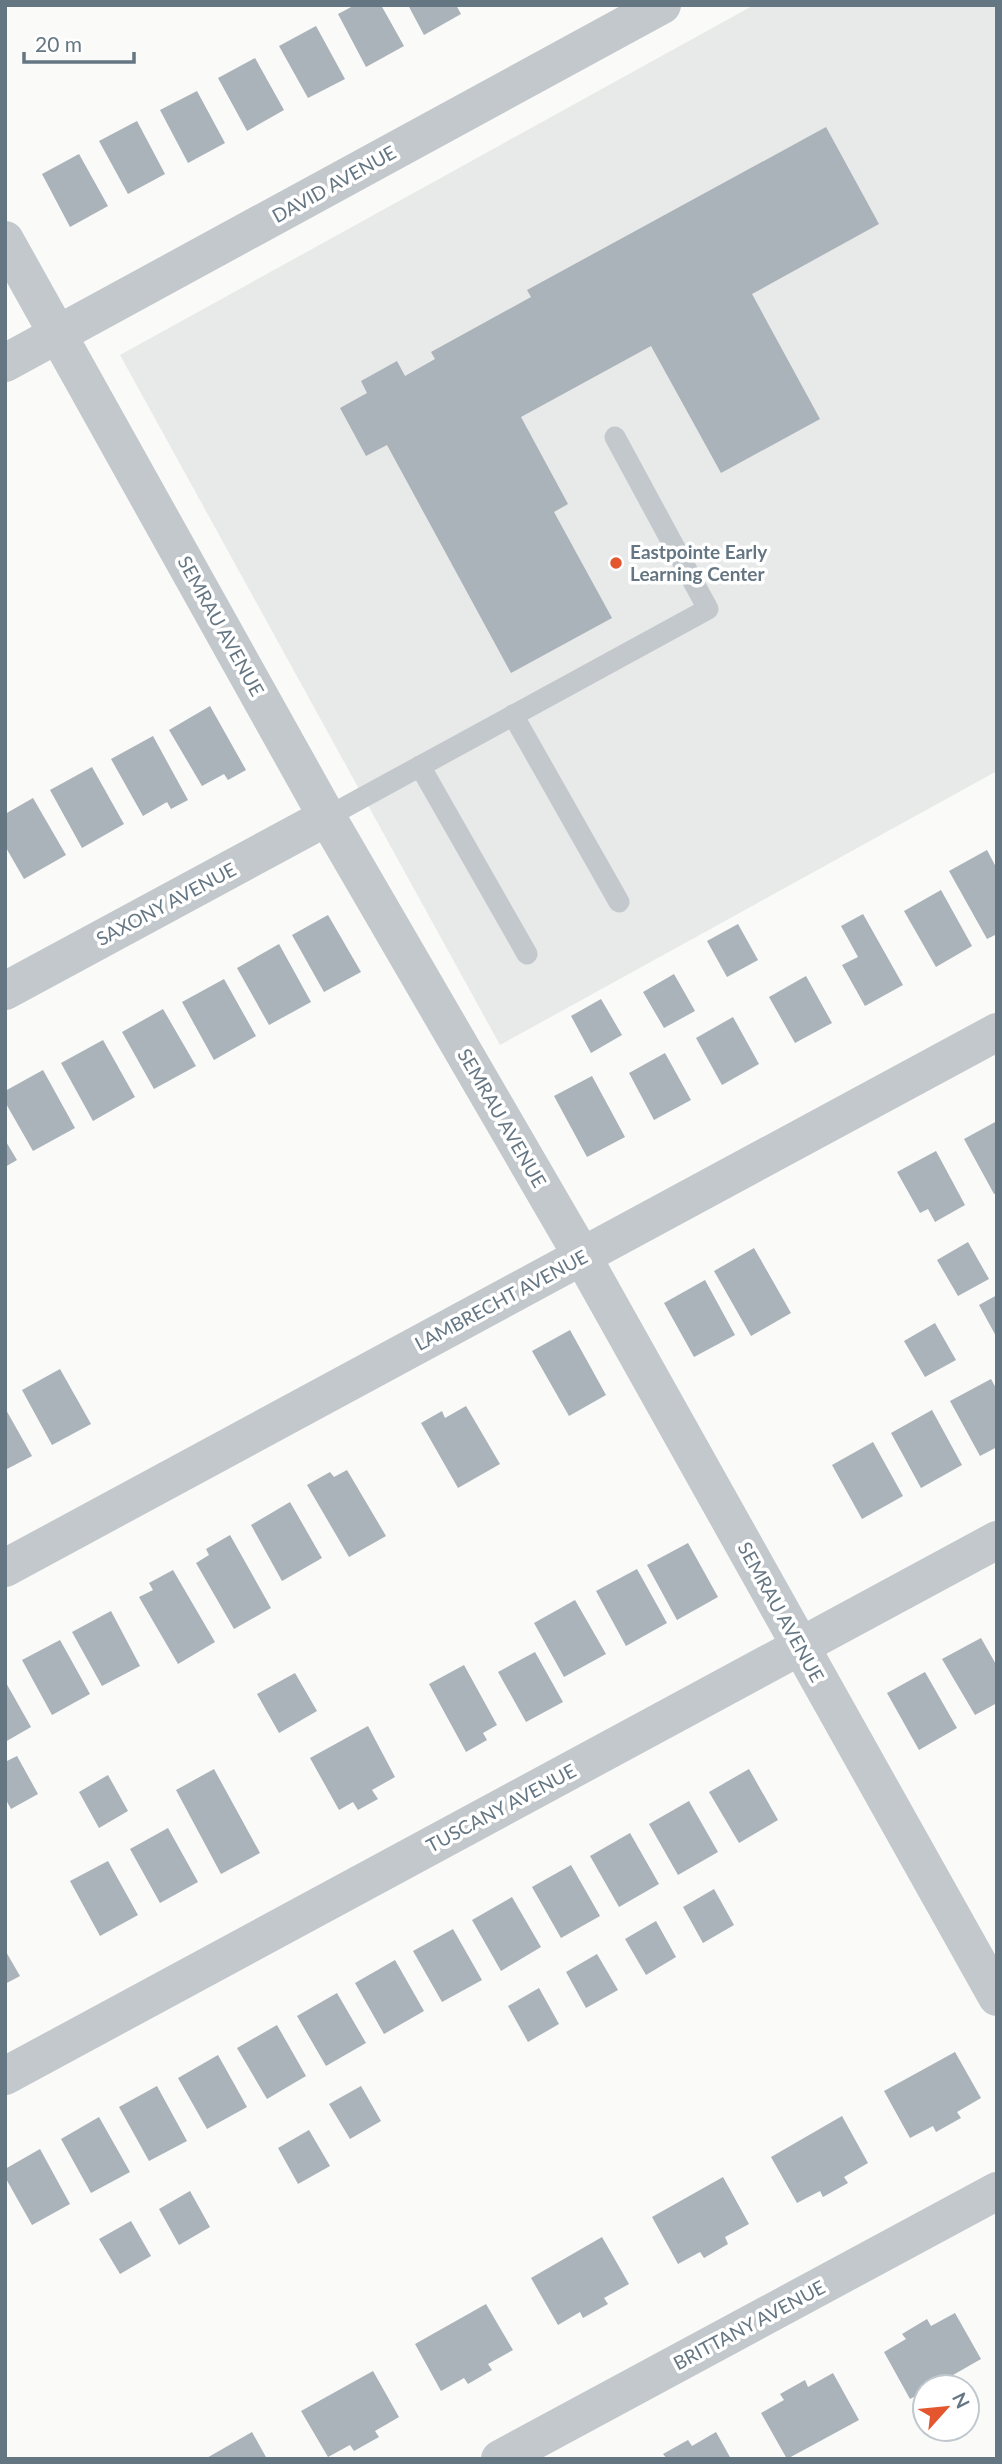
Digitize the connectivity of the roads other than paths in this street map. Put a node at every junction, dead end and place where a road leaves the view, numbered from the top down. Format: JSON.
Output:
{"nodes":[{"id":1,"x":662,"y":5,"type":"edge"},
{"id":2,"x":5,"y":240,"type":"edge"},
{"id":3,"x":58,"y":334,"type":"junction"},
{"id":4,"x":5,"y":363,"type":"edge"},
{"id":5,"x":615,"y":437,"type":"dead end"},
{"id":6,"x":513,"y":715,"type":"junction"},
{"id":7,"x":420,"y":766,"type":"junction"},
{"id":8,"x":327,"y":817,"type":"junction"},
{"id":9,"x":620,"y":901,"type":"dead end"},
{"id":10,"x":527,"y":954,"type":"dead end"},
{"id":11,"x":5,"y":991,"type":"edge"},
{"id":12,"x":997,"y":1031,"type":"edge"},
{"id":13,"x":582,"y":1256,"type":"junction"},
{"id":14,"x":997,"y":1541,"type":"edge"},
{"id":15,"x":5,"y":1568,"type":"edge"},
{"id":16,"x":800,"y":1646,"type":"junction"},
{"id":17,"x":997,"y":1997,"type":"edge"},
{"id":18,"x":5,"y":2076,"type":"edge"},
{"id":19,"x":997,"y":2191,"type":"edge"},
{"id":20,"x":500,"y":2459,"type":"edge"}],
"edges":[{"from":1,"to":3,"type":"street","name":"DAVID AVENUE"},
{"from":2,"to":3,"type":"street","name":"SEMRAU AVENUE"},
{"from":3,"to":4,"type":"street","name":"DAVID AVENUE"},
{"from":3,"to":8,"type":"street","name":"SEMRAU AVENUE"},
{"from":5,"to":6,"type":"lane"},
{"from":6,"to":7,"type":"lane"},
{"from":6,"to":9,"type":"lane"},
{"from":7,"to":8,"type":"lane"},
{"from":7,"to":10,"type":"lane"},
{"from":8,"to":11,"type":"street","name":"SAXONY AVENUE"},
{"from":8,"to":13,"type":"street","name":"SEMRAU AVENUE"},
{"from":12,"to":13,"type":"street","name":"LAMBRECHT AVENUE"},
{"from":13,"to":15,"type":"street","name":"LAMBRECHT AVENUE"},
{"from":13,"to":16,"type":"street","name":"SEMRAU AVENUE"},
{"from":14,"to":16,"type":"street","name":"TUSCANY AVENUE"},
{"from":16,"to":17,"type":"street","name":"SEMRAU AVENUE"},
{"from":16,"to":18,"type":"street","name":"TUSCANY AVENUE"},
{"from":19,"to":20,"type":"street","name":"BRITTANY AVENUE"}]}
